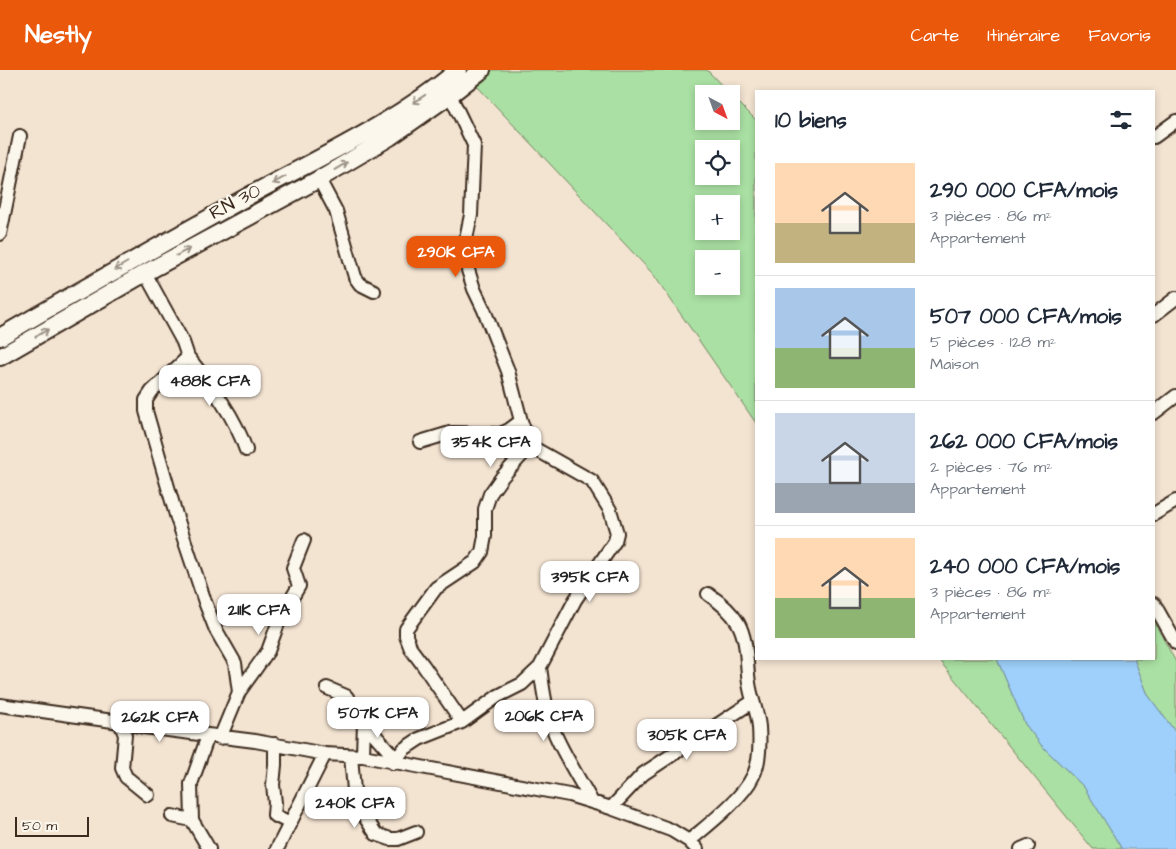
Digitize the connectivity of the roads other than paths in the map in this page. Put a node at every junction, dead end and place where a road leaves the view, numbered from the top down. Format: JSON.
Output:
{"nodes":[{"id":1,"x":458,"y":70,"type":"edge"},
{"id":2,"x":482,"y":70,"type":"edge"},
{"id":3,"x":450,"y":95,"type":"junction"},
{"id":4,"x":1176,"y":121,"type":"edge"},
{"id":5,"x":20,"y":136,"type":"dead end"},
{"id":6,"x":1155,"y":136,"type":"edge"},
{"id":7,"x":319,"y":179,"type":"junction"},
{"id":8,"x":0,"y":234,"type":"edge"},
{"id":9,"x":144,"y":274,"type":"junction"},
{"id":10,"x":374,"y":291,"type":"dead end"},
{"id":11,"x":1176,"y":298,"type":"edge"},
{"id":12,"x":1155,"y":314,"type":"edge"},
{"id":13,"x":0,"y":337,"type":"edge"},
{"id":14,"x":0,"y":357,"type":"edge"},
{"id":15,"x":188,"y":357,"type":"junction"},
{"id":16,"x":1176,"y":396,"type":"edge"},
{"id":17,"x":1155,"y":412,"type":"edge"},
{"id":18,"x":521,"y":421,"type":"junction"},
{"id":19,"x":420,"y":442,"type":"dead end"},
{"id":20,"x":530,"y":446,"type":"junction"},
{"id":21,"x":246,"y":450,"type":"dead end"},
{"id":22,"x":1176,"y":501,"type":"edge"},
{"id":23,"x":1155,"y":513,"type":"edge"},
{"id":24,"x":304,"y":540,"type":"dead end"},
{"id":25,"x":708,"y":594,"type":"dead end"},
{"id":26,"x":1155,"y":606,"type":"edge"},
{"id":27,"x":1176,"y":643,"type":"edge"},
{"id":28,"x":540,"y":667,"type":"junction"},
{"id":29,"x":328,"y":688,"type":"dead end"},
{"id":30,"x":239,"y":692,"type":"junction"},
{"id":31,"x":752,"y":702,"type":"junction"},
{"id":32,"x":0,"y":705,"type":"edge"},
{"id":33,"x":364,"y":721,"type":"junction"},
{"id":34,"x":120,"y":722,"type":"junction"},
{"id":35,"x":462,"y":722,"type":"junction"},
{"id":36,"x":214,"y":737,"type":"junction"},
{"id":37,"x":275,"y":744,"type":"junction"},
{"id":38,"x":325,"y":754,"type":"junction"},
{"id":39,"x":357,"y":756,"type":"junction"},
{"id":40,"x":394,"y":761,"type":"junction"},
{"id":41,"x":148,"y":795,"type":"dead end"},
{"id":42,"x":592,"y":802,"type":"junction"},
{"id":43,"x":611,"y":808,"type":"junction"},
{"id":44,"x":172,"y":816,"type":"dead end"},
{"id":45,"x":192,"y":820,"type":"junction"},
{"id":46,"x":290,"y":823,"type":"junction"},
{"id":47,"x":416,"y":832,"type":"dead end"},
{"id":48,"x":693,"y":845,"type":"edge"},
{"id":49,"x":209,"y":849,"type":"edge"},
{"id":50,"x":278,"y":849,"type":"edge"}],
"edges":[{"from":1,"to":13,"type":"main road","number":"RN 30","one_way":true},
{"from":2,"to":3,"type":"main road","name":"RN 30","number":"RN 30"},
{"from":7,"to":3,"type":"main road","name":"RN 30","number":"RN 30","one_way":true},
{"from":3,"to":18,"type":"street"},
{"from":4,"to":6,"type":"street"},
{"from":5,"to":8,"type":"street"},
{"from":9,"to":7,"type":"main road","name":"RN 30","number":"RN 30","one_way":true},
{"from":7,"to":10,"type":"street"},
{"from":14,"to":9,"type":"main road","name":"RN 30","number":"RN 30","one_way":true},
{"from":9,"to":15,"type":"street"},
{"from":11,"to":12,"type":"street"},
{"from":15,"to":21,"type":"street"},
{"from":15,"to":30,"type":"street"},
{"from":16,"to":17,"type":"street"},
{"from":18,"to":19,"type":"street"},
{"from":18,"to":20,"type":"street"},
{"from":20,"to":28,"type":"street"},
{"from":20,"to":35,"type":"street"},
{"from":22,"to":23,"type":"street"},
{"from":24,"to":30,"type":"street"},
{"from":25,"to":31,"type":"street"},
{"from":26,"to":27,"type":"street"},
{"from":28,"to":35,"type":"street"},
{"from":28,"to":42,"type":"street"},
{"from":29,"to":33,"type":"street"},
{"from":30,"to":36,"type":"street"},
{"from":31,"to":43,"type":"street"},
{"from":31,"to":48,"type":"street"},
{"from":32,"to":34,"type":"street"},
{"from":33,"to":39,"type":"street"},
{"from":33,"to":40,"type":"street"},
{"from":34,"to":36,"type":"street"},
{"from":34,"to":41,"type":"street"},
{"from":35,"to":40,"type":"street"},
{"from":36,"to":37,"type":"street"},
{"from":36,"to":45,"type":"street"},
{"from":37,"to":38,"type":"street"},
{"from":37,"to":46,"type":"street"},
{"from":38,"to":39,"type":"street"},
{"from":38,"to":46,"type":"street"},
{"from":39,"to":40,"type":"street"},
{"from":39,"to":47,"type":"street"},
{"from":40,"to":42,"type":"street"},
{"from":42,"to":43,"type":"street"},
{"from":43,"to":48,"type":"street"},
{"from":44,"to":45,"type":"street"},
{"from":45,"to":49,"type":"street"},
{"from":46,"to":50,"type":"street"}]}
